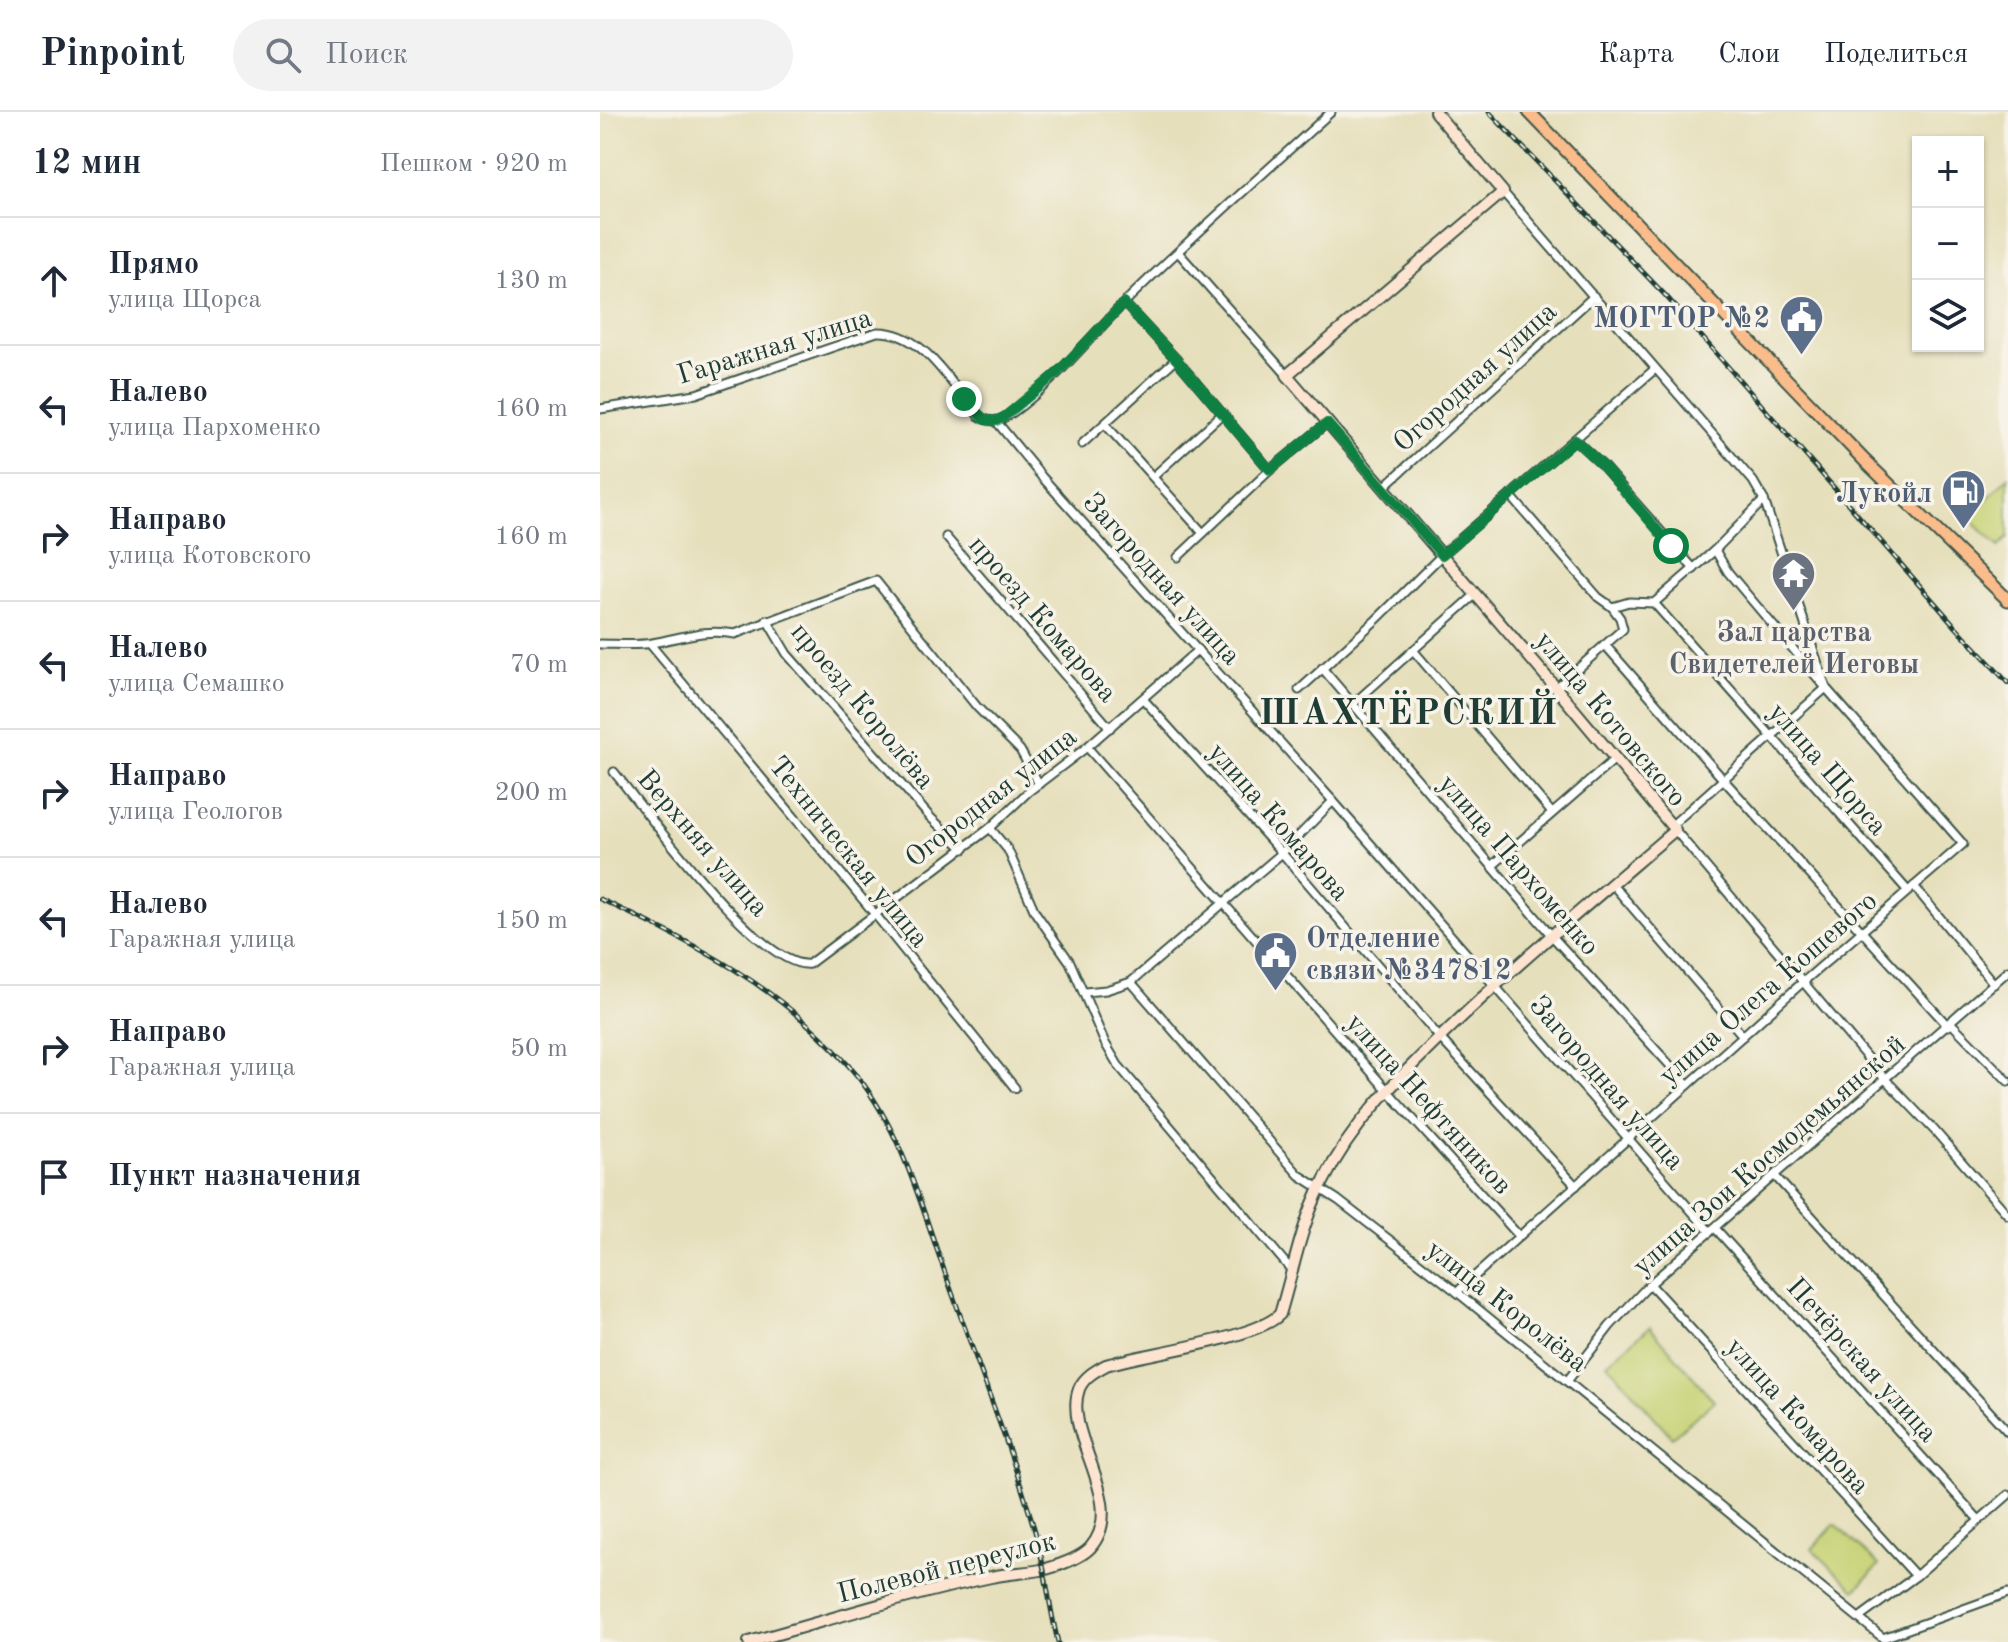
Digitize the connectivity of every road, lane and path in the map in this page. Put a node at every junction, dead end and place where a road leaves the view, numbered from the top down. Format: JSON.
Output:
{"nodes":[{"id":1,"x":1331,"y":112,"type":"edge"},
{"id":2,"x":1435,"y":112,"type":"edge"},
{"id":3,"x":1529,"y":112,"type":"edge"},
{"id":4,"x":1503,"y":192,"type":"junction"},
{"id":5,"x":1178,"y":252,"type":"junction"},
{"id":6,"x":1594,"y":296,"type":"junction"},
{"id":7,"x":1124,"y":303,"type":"junction"},
{"id":8,"x":1176,"y":359,"type":"junction"},
{"id":9,"x":1655,"y":369,"type":"junction"},
{"id":10,"x":1287,"y":375,"type":"junction"},
{"id":11,"x":600,"y":409,"type":"edge"},
{"id":12,"x":1222,"y":414,"type":"junction"},
{"id":13,"x":996,"y":421,"type":"junction"},
{"id":14,"x":1327,"y":423,"type":"junction"},
{"id":15,"x":1105,"y":424,"type":"junction"},
{"id":16,"x":1575,"y":440,"type":"junction"},
{"id":17,"x":1082,"y":444,"type":"dead end"},
{"id":18,"x":1270,"y":470,"type":"junction"},
{"id":19,"x":1154,"y":476,"type":"junction"},
{"id":20,"x":1383,"y":488,"type":"junction"},
{"id":21,"x":1511,"y":496,"type":"junction"},
{"id":22,"x":1764,"y":500,"type":"junction"},
{"id":23,"x":1203,"y":533,"type":"junction"},
{"id":24,"x":946,"y":537,"type":"dead end"},
{"id":25,"x":1715,"y":550,"type":"junction"},
{"id":26,"x":1442,"y":555,"type":"junction"},
{"id":27,"x":1178,"y":557,"type":"dead end"},
{"id":28,"x":1694,"y":569,"type":"junction"},
{"id":29,"x":1476,"y":594,"type":"junction"},
{"id":30,"x":2008,"y":600,"type":"edge"},
{"id":31,"x":1654,"y":603,"type":"junction"},
{"id":32,"x":1612,"y":607,"type":"junction"},
{"id":33,"x":767,"y":620,"type":"junction"},
{"id":34,"x":600,"y":644,"type":"edge"},
{"id":35,"x":650,"y":644,"type":"junction"},
{"id":36,"x":1605,"y":645,"type":"junction"},
{"id":37,"x":1198,"y":650,"type":"junction"},
{"id":38,"x":1413,"y":650,"type":"junction"},
{"id":39,"x":1322,"y":668,"type":"junction"},
{"id":40,"x":1556,"y":688,"type":"junction"},
{"id":41,"x":1826,"y":688,"type":"junction"},
{"id":42,"x":1299,"y":690,"type":"dead end"},
{"id":43,"x":1144,"y":700,"type":"junction"},
{"id":44,"x":1353,"y":704,"type":"junction"},
{"id":45,"x":1110,"y":728,"type":"junction"},
{"id":46,"x":1771,"y":736,"type":"junction"},
{"id":47,"x":1087,"y":747,"type":"junction"},
{"id":48,"x":1616,"y":758,"type":"junction"},
{"id":49,"x":614,"y":772,"type":"dead end"},
{"id":50,"x":1722,"y":778,"type":"junction"},
{"id":51,"x":1039,"y":784,"type":"junction"},
{"id":52,"x":1333,"y":801,"type":"junction"},
{"id":53,"x":1552,"y":813,"type":"junction"},
{"id":54,"x":1673,"y":827,"type":"junction"},
{"id":55,"x":990,"y":828,"type":"junction"},
{"id":56,"x":964,"y":849,"type":"junction"},
{"id":57,"x":1282,"y":853,"type":"junction"},
{"id":58,"x":1492,"y":866,"type":"junction"},
{"id":59,"x":1612,"y":884,"type":"junction"},
{"id":60,"x":1911,"y":889,"type":"junction"},
{"id":61,"x":1224,"y":902,"type":"junction"},
{"id":62,"x":874,"y":913,"type":"junction"},
{"id":63,"x":1862,"y":933,"type":"junction"},
{"id":64,"x":1552,"y":936,"type":"junction"},
{"id":65,"x":802,"y":965,"type":"joint"},
{"id":66,"x":2008,"y":971,"type":"edge"},
{"id":67,"x":1131,"y":982,"type":"junction"},
{"id":68,"x":1803,"y":982,"type":"junction"},
{"id":69,"x":1994,"y":984,"type":"junction"},
{"id":70,"x":1493,"y":986,"type":"junction"},
{"id":71,"x":1085,"y":992,"type":"junction"},
{"id":72,"x":1950,"y":1024,"type":"junction"},
{"id":73,"x":1743,"y":1036,"type":"junction"},
{"id":74,"x":1440,"y":1038,"type":"junction"},
{"id":75,"x":1885,"y":1079,"type":"junction"},
{"id":76,"x":2008,"y":1081,"type":"edge"},
{"id":77,"x":1688,"y":1085,"type":"junction"},
{"id":78,"x":1015,"y":1088,"type":"dead end"},
{"id":79,"x":1386,"y":1089,"type":"junction"},
{"id":80,"x":1628,"y":1137,"type":"junction"},
{"id":81,"x":1775,"y":1176,"type":"junction"},
{"id":82,"x":1576,"y":1186,"type":"junction"},
{"id":83,"x":1319,"y":1188,"type":"junction"},
{"id":84,"x":2008,"y":1215,"type":"edge"},
{"id":85,"x":1713,"y":1230,"type":"junction"},
{"id":86,"x":1519,"y":1236,"type":"junction"},
{"id":87,"x":1293,"y":1272,"type":"junction"},
{"id":88,"x":1650,"y":1284,"type":"junction"},
{"id":89,"x":1457,"y":1292,"type":"junction"},
{"id":90,"x":1568,"y":1380,"type":"junction"},
{"id":91,"x":2008,"y":1432,"type":"edge"},
{"id":92,"x":2008,"y":1495,"type":"edge"},
{"id":93,"x":1979,"y":1520,"type":"junction"},
{"id":94,"x":1916,"y":1576,"type":"junction"},
{"id":95,"x":2008,"y":1593,"type":"edge"},
{"id":96,"x":1859,"y":1618,"type":"junction"},
{"id":97,"x":1883,"y":1640,"type":"edge"},
{"id":98,"x":749,"y":1642,"type":"edge"}],
"edges":[{"from":1,"to":5,"type":"street"},
{"from":2,"to":4,"type":"street"},
{"from":3,"to":30,"type":"main road"},
{"from":4,"to":6,"type":"street"},
{"from":4,"to":10,"type":"street"},
{"from":5,"to":7,"type":"street"},
{"from":5,"to":10,"type":"street","name":"улица Котовского"},
{"from":6,"to":9,"type":"street"},
{"from":6,"to":20,"type":"street","name":"Огородная улица"},
{"from":7,"to":8,"type":"street"},
{"from":7,"to":13,"type":"street"},
{"from":8,"to":12,"type":"street"},
{"from":8,"to":15,"type":"street"},
{"from":9,"to":16,"type":"street"},
{"from":9,"to":22,"type":"street"},
{"from":10,"to":14,"type":"street","name":"улица Котовского"},
{"from":11,"to":13,"type":"street","name":"Гаражная улица"},
{"from":12,"to":18,"type":"street"},
{"from":12,"to":19,"type":"street"},
{"from":13,"to":37,"type":"street","name":"Загородная улица"},
{"from":14,"to":18,"type":"street"},
{"from":14,"to":20,"type":"street","name":"улица Котовского"},
{"from":15,"to":17,"type":"street"},
{"from":15,"to":19,"type":"street"},
{"from":16,"to":21,"type":"street"},
{"from":16,"to":28,"type":"street"},
{"from":18,"to":23,"type":"street"},
{"from":19,"to":23,"type":"street"},
{"from":20,"to":26,"type":"street","name":"улица Котовского"},
{"from":21,"to":26,"type":"street"},
{"from":21,"to":32,"type":"street"},
{"from":22,"to":25,"type":"street"},
{"from":22,"to":41,"type":"street"},
{"from":23,"to":27,"type":"street"},
{"from":24,"to":45,"type":"street","name":"проезд Комарова"},
{"from":25,"to":28,"type":"street"},
{"from":25,"to":41,"type":"street"},
{"from":26,"to":29,"type":"street","name":"улица Котовского"},
{"from":26,"to":39,"type":"street"},
{"from":28,"to":31,"type":"street"},
{"from":29,"to":38,"type":"street"},
{"from":29,"to":40,"type":"street","name":"улица Котовского"},
{"from":31,"to":32,"type":"street"},
{"from":31,"to":46,"type":"street","name":"улица Щорса"},
{"from":32,"to":36,"type":"street"},
{"from":33,"to":35,"type":"street"},
{"from":33,"to":51,"type":"street"},
{"from":33,"to":56,"type":"street","name":"проезд Королёва"},
{"from":34,"to":35,"type":"street"},
{"from":35,"to":62,"type":"street","name":"Техническая улица"},
{"from":36,"to":40,"type":"street"},
{"from":36,"to":50,"type":"street"},
{"from":37,"to":43,"type":"street","name":"Огородная улица"},
{"from":37,"to":52,"type":"street","name":"Загородная улица"},
{"from":38,"to":44,"type":"street"},
{"from":38,"to":53,"type":"street"},
{"from":39,"to":42,"type":"street"},
{"from":39,"to":44,"type":"street","name":"улица Пархоменко"},
{"from":40,"to":48,"type":"street","name":"улица Котовского"},
{"from":41,"to":46,"type":"street","name":"Полевой переулок"},
{"from":41,"to":60,"type":"street","name":"улица Олега Кошевого"},
{"from":43,"to":45,"type":"street","name":"Огородная улица"},
{"from":43,"to":57,"type":"street","name":"улица Комарова"},
{"from":44,"to":58,"type":"street","name":"улица Пархоменко"},
{"from":45,"to":47,"type":"street","name":"Огородная улица"},
{"from":46,"to":50,"type":"street","name":"Полевой переулок"},
{"from":46,"to":60,"type":"street","name":"улица Щорса"},
{"from":47,"to":51,"type":"street","name":"Огородная улица"},
{"from":47,"to":61,"type":"street","name":"улица Нефтяников"},
{"from":48,"to":53,"type":"street"},
{"from":48,"to":54,"type":"street","name":"улица Котовского"},
{"from":49,"to":65,"type":"street","name":"Верхняя улица"},
{"from":50,"to":54,"type":"street","name":"Полевой переулок"},
{"from":50,"to":63,"type":"street"},
{"from":51,"to":55,"type":"street","name":"Огородная улица"},
{"from":52,"to":57,"type":"street"},
{"from":52,"to":70,"type":"street","name":"Загородная улица"},
{"from":53,"to":58,"type":"street"},
{"from":54,"to":59,"type":"street","name":"Полевой переулок"},
{"from":54,"to":68,"type":"street","name":"улица Котовского"},
{"from":55,"to":56,"type":"street","name":"Огородная улица"},
{"from":55,"to":71,"type":"street"},
{"from":56,"to":62,"type":"street","name":"Огородная улица"},
{"from":57,"to":61,"type":"street"},
{"from":57,"to":74,"type":"street","name":"улица Комарова"},
{"from":58,"to":64,"type":"street","name":"улица Пархоменко"},
{"from":59,"to":64,"type":"street","name":"Полевой переулок"},
{"from":59,"to":73,"type":"street"},
{"from":60,"to":63,"type":"street","name":"улица Олега Кошевого"},
{"from":60,"to":69,"type":"street","name":"улица Щорса"},
{"from":61,"to":67,"type":"street"},
{"from":61,"to":79,"type":"street","name":"улица Нефтяников"},
{"from":62,"to":65,"type":"street","name":"Огородная улица"},
{"from":62,"to":78,"type":"street","name":"Техническая улица"},
{"from":63,"to":68,"type":"street","name":"улица Олега Кошевого"},
{"from":63,"to":72,"type":"street"},
{"from":64,"to":70,"type":"street","name":"Полевой переулок"},
{"from":64,"to":77,"type":"street","name":"улица Пархоменко"},
{"from":66,"to":69,"type":"street","name":"улица Зои Космодемьянской"},
{"from":67,"to":71,"type":"street"},
{"from":67,"to":83,"type":"street","name":"улица Королёва"},
{"from":68,"to":73,"type":"street","name":"улица Олега Кошевого"},
{"from":68,"to":75,"type":"street","name":"улица Котовского"},
{"from":69,"to":72,"type":"street","name":"улица Зои Космодемьянской"},
{"from":70,"to":74,"type":"street","name":"Полевой переулок"},
{"from":70,"to":80,"type":"street","name":"Загородная улица"},
{"from":71,"to":87,"type":"street"},
{"from":72,"to":75,"type":"street","name":"улица Зои Космодемьянской"},
{"from":72,"to":76,"type":"street"},
{"from":73,"to":77,"type":"street","name":"улица Олега Кошевого"},
{"from":74,"to":79,"type":"street","name":"Полевой переулок"},
{"from":74,"to":82,"type":"street","name":"улица Комарова"},
{"from":75,"to":81,"type":"street","name":"улица Зои Космодемьянской"},
{"from":75,"to":84,"type":"street","name":"улица Котовского"},
{"from":77,"to":80,"type":"street","name":"улица Олега Кошевого"},
{"from":79,"to":83,"type":"street","name":"Полевой переулок"},
{"from":79,"to":86,"type":"street","name":"улица Нефтяников"},
{"from":80,"to":82,"type":"street","name":"улица Олега Кошевого"},
{"from":80,"to":85,"type":"street","name":"Загородная улица"},
{"from":81,"to":85,"type":"street","name":"улица Зои Космодемьянской"},
{"from":81,"to":91,"type":"street","name":"Печёрская улица"},
{"from":82,"to":86,"type":"street","name":"улица Олега Кошевого"},
{"from":83,"to":87,"type":"street","name":"Полевой переулок"},
{"from":83,"to":89,"type":"street","name":"улица Королёва"},
{"from":85,"to":88,"type":"street","name":"улица Зои Космодемьянской"},
{"from":85,"to":93,"type":"street","name":"Печёрская улица"},
{"from":86,"to":89,"type":"street","name":"улица Олега Кошевого"},
{"from":87,"to":98,"type":"street","name":"Полевой переулок"},
{"from":88,"to":90,"type":"street","name":"улица Зои Космодемьянской"},
{"from":88,"to":94,"type":"street","name":"улица Комарова"},
{"from":89,"to":90,"type":"street","name":"улица Королёва"},
{"from":90,"to":96,"type":"street","name":"улица Королёва"},
{"from":92,"to":93,"type":"street"},
{"from":93,"to":94,"type":"street"},
{"from":94,"to":96,"type":"street"},
{"from":95,"to":97,"type":"street"},
{"from":96,"to":97,"type":"street","name":"улица Королёва"}]}
